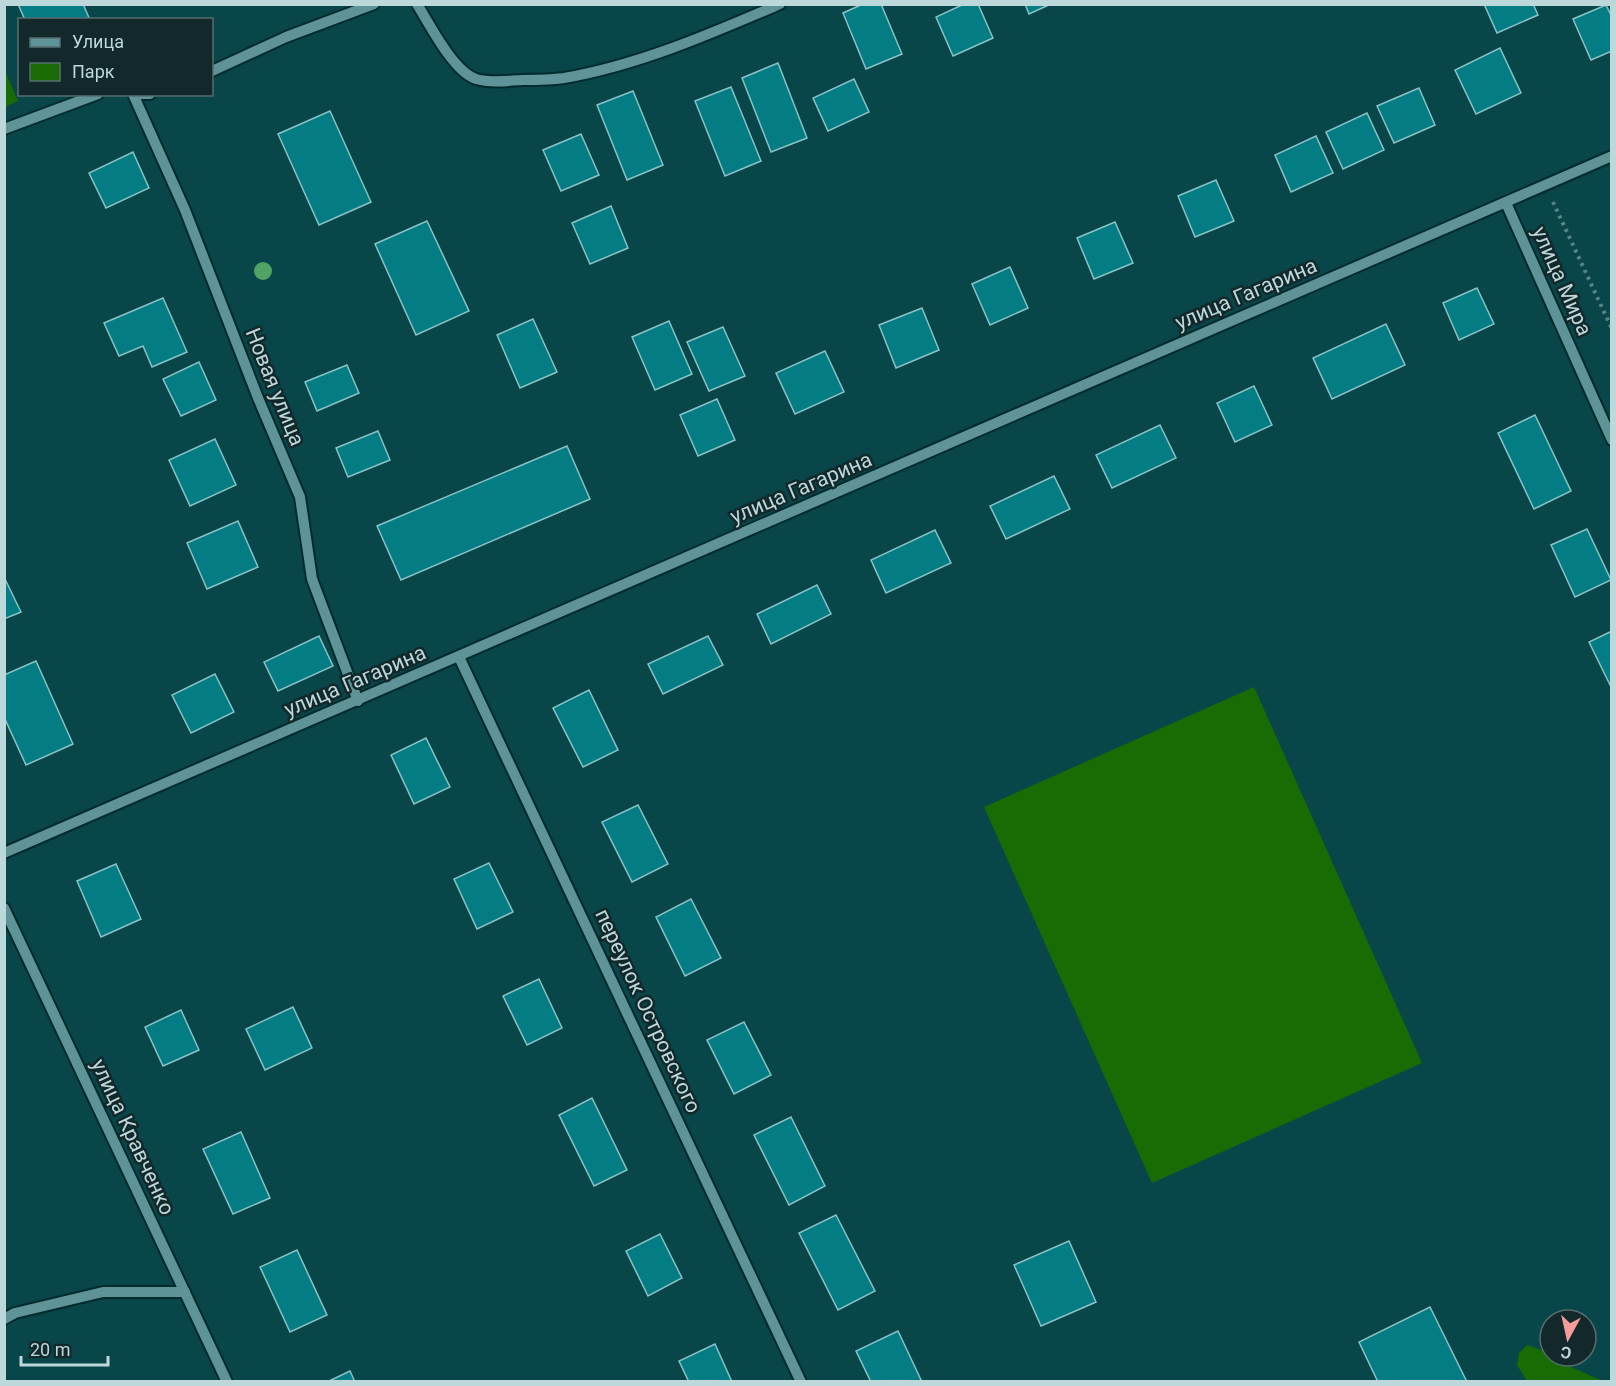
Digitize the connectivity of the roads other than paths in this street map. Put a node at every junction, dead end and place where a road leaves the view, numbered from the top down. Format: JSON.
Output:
{"nodes":[{"id":1,"x":374,"y":4,"type":"edge"},
{"id":2,"x":417,"y":4,"type":"edge"},
{"id":3,"x":780,"y":4,"type":"edge"},
{"id":4,"x":213,"y":71,"type":"edge"},
{"id":5,"x":93,"y":96,"type":"edge"},
{"id":6,"x":136,"y":96,"type":"edge"},
{"id":7,"x":4,"y":129,"type":"edge"},
{"id":8,"x":1611,"y":156,"type":"edge"},
{"id":9,"x":1506,"y":203,"type":"junction"},
{"id":10,"x":1611,"y":440,"type":"edge"},
{"id":11,"x":459,"y":657,"type":"junction"},
{"id":12,"x":358,"y":701,"type":"junction"},
{"id":13,"x":4,"y":853,"type":"edge"},
{"id":14,"x":4,"y":908,"type":"edge"},
{"id":15,"x":185,"y":1292,"type":"junction"},
{"id":16,"x":4,"y":1319,"type":"edge"},
{"id":17,"x":227,"y":1382,"type":"edge"},
{"id":18,"x":801,"y":1382,"type":"edge"}],
"edges":[{"from":1,"to":4,"type":"street"},
{"from":2,"to":3,"type":"street"},
{"from":5,"to":7,"type":"street"},
{"from":6,"to":12,"type":"street","name":"Новая улица"},
{"from":8,"to":9,"type":"street","name":"улица Гагарина"},
{"from":9,"to":10,"type":"street","name":"улица Мира"},
{"from":9,"to":11,"type":"street","name":"улица Гагарина"},
{"from":11,"to":12,"type":"street","name":"улица Гагарина"},
{"from":11,"to":18,"type":"street","name":"переулок Островского"},
{"from":12,"to":13,"type":"street","name":"улица Гагарина"},
{"from":14,"to":15,"type":"street","name":"улица Кравченко"},
{"from":15,"to":16,"type":"street"},
{"from":15,"to":17,"type":"street","name":"улица Кравченко"}]}
